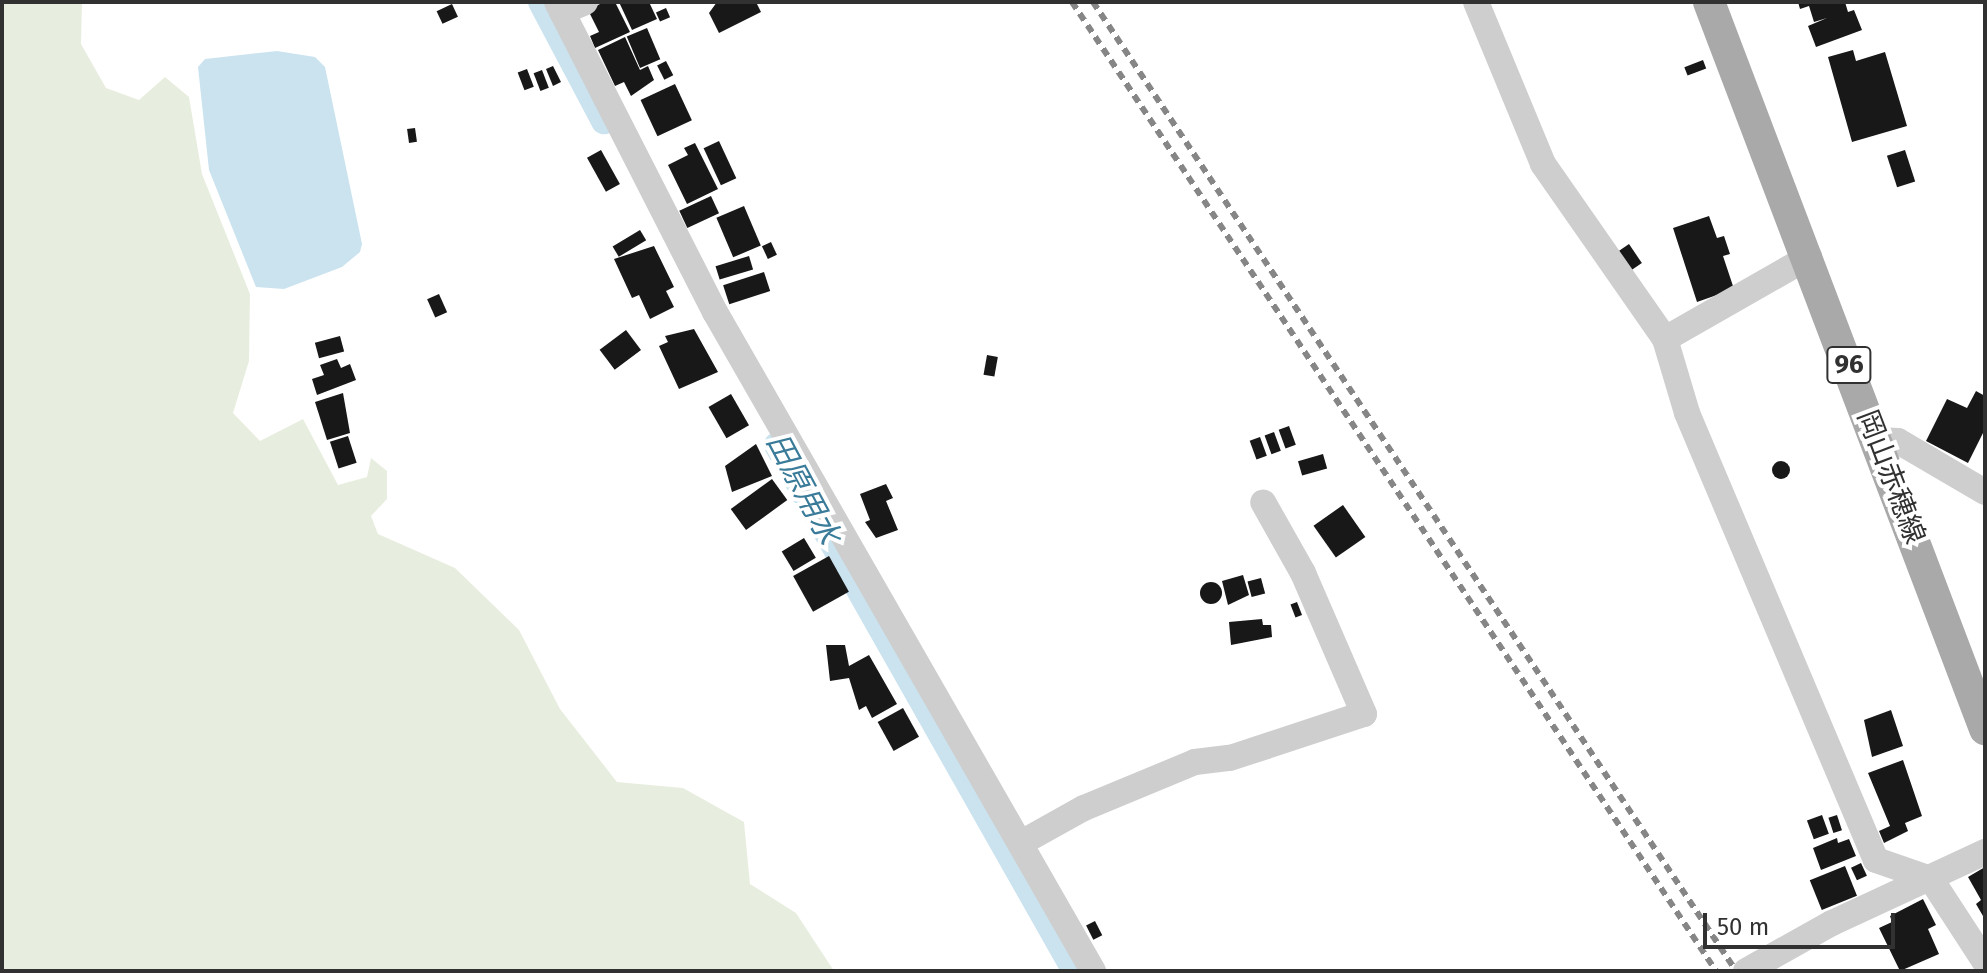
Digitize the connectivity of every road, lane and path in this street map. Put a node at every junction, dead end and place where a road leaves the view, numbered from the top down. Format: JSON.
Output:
{"nodes":[{"id":1,"x":1476,"y":2,"type":"edge"},
{"id":2,"x":1709,"y":2,"type":"edge"},
{"id":3,"x":568,"y":5,"type":"edge"},
{"id":4,"x":1809,"y":257,"type":"junction"},
{"id":5,"x":1665,"y":339,"type":"junction"},
{"id":6,"x":1877,"y":440,"type":"junction"},
{"id":7,"x":1985,"y":492,"type":"edge"},
{"id":8,"x":1263,"y":502,"type":"dead end"},
{"id":9,"x":1985,"y":729,"type":"edge"},
{"id":10,"x":1021,"y":843,"type":"junction"},
{"id":11,"x":1985,"y":852,"type":"edge"},
{"id":12,"x":1931,"y":879,"type":"junction"},
{"id":13,"x":1985,"y":962,"type":"edge"},
{"id":14,"x":1093,"y":971,"type":"edge"},
{"id":15,"x":1746,"y":971,"type":"edge"}],
"edges":[{"from":1,"to":5,"type":"street"},
{"from":2,"to":4,"type":"main road","name":"岡山赤穂線","number":"96"},
{"from":3,"to":10,"type":"street"},
{"from":4,"to":5,"type":"street"},
{"from":4,"to":6,"type":"main road","name":"岡山赤穂線","number":"96"},
{"from":5,"to":12,"type":"street"},
{"from":6,"to":7,"type":"street"},
{"from":6,"to":9,"type":"main road","name":"岡山赤穂線","number":"96"},
{"from":8,"to":10,"type":"street"},
{"from":10,"to":14,"type":"street"},
{"from":11,"to":12,"type":"street"},
{"from":12,"to":13,"type":"street"},
{"from":12,"to":15,"type":"street"}]}
